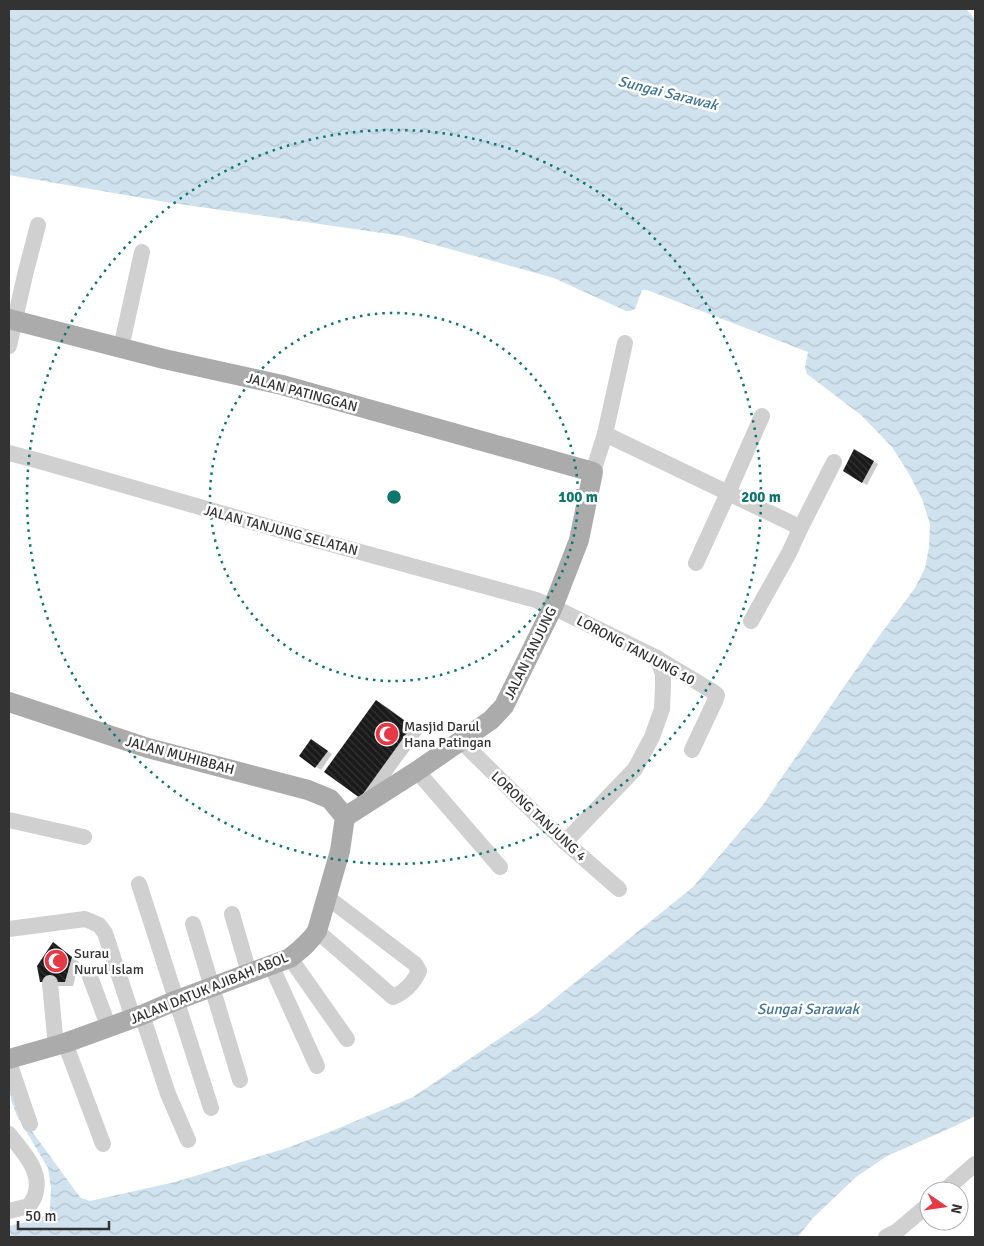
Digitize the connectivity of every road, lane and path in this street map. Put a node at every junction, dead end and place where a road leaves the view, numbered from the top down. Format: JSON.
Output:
{"nodes":[{"id":1,"x":38,"y":225,"type":"dead end"},
{"id":2,"x":142,"y":252,"type":"dead end"},
{"id":3,"x":12,"y":320,"type":"edge"},
{"id":4,"x":625,"y":343,"type":"dead end"},
{"id":5,"x":9,"y":346,"type":"edge"},
{"id":6,"x":121,"y":348,"type":"junction"},
{"id":7,"x":762,"y":416,"type":"dead end"},
{"id":8,"x":605,"y":434,"type":"junction"},
{"id":9,"x":9,"y":453,"type":"edge"},
{"id":10,"x":834,"y":462,"type":"dead end"},
{"id":11,"x":593,"y":472,"type":"junction"},
{"id":12,"x":728,"y":493,"type":"junction"},
{"id":13,"x":800,"y":529,"type":"junction"},
{"id":14,"x":696,"y":563,"type":"dead end"},
{"id":15,"x":553,"y":607,"type":"junction"},
{"id":16,"x":751,"y":621,"type":"dead end"},
{"id":17,"x":657,"y":658,"type":"junction"},
{"id":18,"x":9,"y":702,"type":"edge"},
{"id":19,"x":461,"y":741,"type":"junction"},
{"id":20,"x":692,"y":750,"type":"dead end"},
{"id":21,"x":417,"y":771,"type":"junction"},
{"id":22,"x":345,"y":817,"type":"junction"},
{"id":23,"x":9,"y":820,"type":"edge"},
{"id":24,"x":84,"y":836,"type":"dead end"},
{"id":25,"x":565,"y":842,"type":"junction"},
{"id":26,"x":500,"y":867,"type":"dead end"},
{"id":27,"x":139,"y":884,"type":"dead end"},
{"id":28,"x":619,"y":889,"type":"dead end"},
{"id":29,"x":327,"y":897,"type":"junction"},
{"id":30,"x":232,"y":914,"type":"dead end"},
{"id":31,"x":193,"y":924,"type":"dead end"},
{"id":32,"x":9,"y":929,"type":"edge"},
{"id":33,"x":317,"y":931,"type":"junction"},
{"id":34,"x":290,"y":958,"type":"junction"},
{"id":35,"x":271,"y":964,"type":"junction"},
{"id":36,"x":249,"y":973,"type":"junction"},
{"id":37,"x":89,"y":974,"type":"dead end"},
{"id":38,"x":50,"y":983,"type":"dead end"},
{"id":39,"x":212,"y":987,"type":"junction"},
{"id":40,"x":177,"y":1000,"type":"junction"},
{"id":41,"x":138,"y":1017,"type":"junction"},
{"id":42,"x":109,"y":1028,"type":"junction"},
{"id":43,"x":347,"y":1039,"type":"dead end"},
{"id":44,"x":61,"y":1045,"type":"junction"},
{"id":45,"x":9,"y":1061,"type":"edge"},
{"id":46,"x":318,"y":1066,"type":"dead end"},
{"id":47,"x":240,"y":1080,"type":"dead end"},
{"id":48,"x":211,"y":1108,"type":"dead end"},
{"id":49,"x":30,"y":1124,"type":"dead end"},
{"id":50,"x":9,"y":1134,"type":"edge"},
{"id":51,"x":188,"y":1140,"type":"dead end"},
{"id":52,"x":103,"y":1144,"type":"dead end"},
{"id":53,"x":975,"y":1164,"type":"edge"},
{"id":54,"x":955,"y":1181,"type":"edge"},
{"id":55,"x":9,"y":1210,"type":"edge"},
{"id":56,"x":919,"y":1212,"type":"edge"},
{"id":57,"x":886,"y":1237,"type":"edge"}],
"edges":[{"from":1,"to":3,"type":"street"},
{"from":2,"to":6,"type":"street"},
{"from":3,"to":5,"type":"street"},
{"from":3,"to":6,"type":"main road","name":"JALAN PATINGGAN"},
{"from":4,"to":8,"type":"street"},
{"from":6,"to":11,"type":"main road","name":"JALAN PATINGGAN"},
{"from":7,"to":12,"type":"street"},
{"from":8,"to":11,"type":"street"},
{"from":8,"to":12,"type":"street"},
{"from":9,"to":15,"type":"street","name":"JALAN TANJUNG SELATAN"},
{"from":10,"to":13,"type":"street"},
{"from":11,"to":15,"type":"main road","name":"JALAN TANJUNG"},
{"from":12,"to":13,"type":"street"},
{"from":12,"to":14,"type":"street"},
{"from":13,"to":16,"type":"street"},
{"from":15,"to":17,"type":"street","name":"LORONG TANJUNG 10"},
{"from":15,"to":19,"type":"main road","name":"JALAN TANJUNG"},
{"from":17,"to":20,"type":"street","name":"LORONG TANJUNG 10"},
{"from":17,"to":25,"type":"street"},
{"from":18,"to":22,"type":"main road","name":"JALAN MUHIBBAH"},
{"from":19,"to":21,"type":"main road","name":"JALAN TANJUNG"},
{"from":19,"to":25,"type":"street","name":"LORONG TANJUNG 4"},
{"from":21,"to":22,"type":"main road","name":"JALAN TANJUNG"},
{"from":21,"to":26,"type":"street"},
{"from":22,"to":29,"type":"main road","name":"JALAN DATUK AJIBAH ABOL"},
{"from":23,"to":24,"type":"street"},
{"from":25,"to":28,"type":"street","name":"LORONG TANJUNG 4"},
{"from":27,"to":40,"type":"street"},
{"from":29,"to":33,"type":"main road","name":"JALAN DATUK AJIBAH ABOL"},
{"from":29,"to":33,"type":"street"},
{"from":30,"to":36,"type":"street"},
{"from":31,"to":39,"type":"street"},
{"from":32,"to":41,"type":"street"},
{"from":33,"to":34,"type":"main road","name":"JALAN DATUK AJIBAH ABOL"},
{"from":34,"to":35,"type":"main road","name":"JALAN DATUK AJIBAH ABOL"},
{"from":34,"to":43,"type":"street"},
{"from":35,"to":36,"type":"main road","name":"JALAN DATUK AJIBAH ABOL"},
{"from":35,"to":46,"type":"street"},
{"from":36,"to":39,"type":"main road","name":"JALAN DATUK AJIBAH ABOL"},
{"from":37,"to":42,"type":"street"},
{"from":38,"to":44,"type":"street"},
{"from":39,"to":40,"type":"main road","name":"JALAN DATUK AJIBAH ABOL"},
{"from":39,"to":47,"type":"street"},
{"from":40,"to":41,"type":"main road","name":"JALAN DATUK AJIBAH ABOL"},
{"from":40,"to":48,"type":"street"},
{"from":41,"to":42,"type":"main road","name":"JALAN DATUK AJIBAH ABOL"},
{"from":41,"to":51,"type":"street"},
{"from":42,"to":44,"type":"main road","name":"JALAN DATUK AJIBAH ABOL"},
{"from":44,"to":45,"type":"main road","name":"JALAN DATUK AJIBAH ABOL"},
{"from":44,"to":52,"type":"street"},
{"from":45,"to":49,"type":"street"},
{"from":50,"to":55,"type":"street"},
{"from":53,"to":54,"type":"street"},
{"from":56,"to":57,"type":"street"}]}
